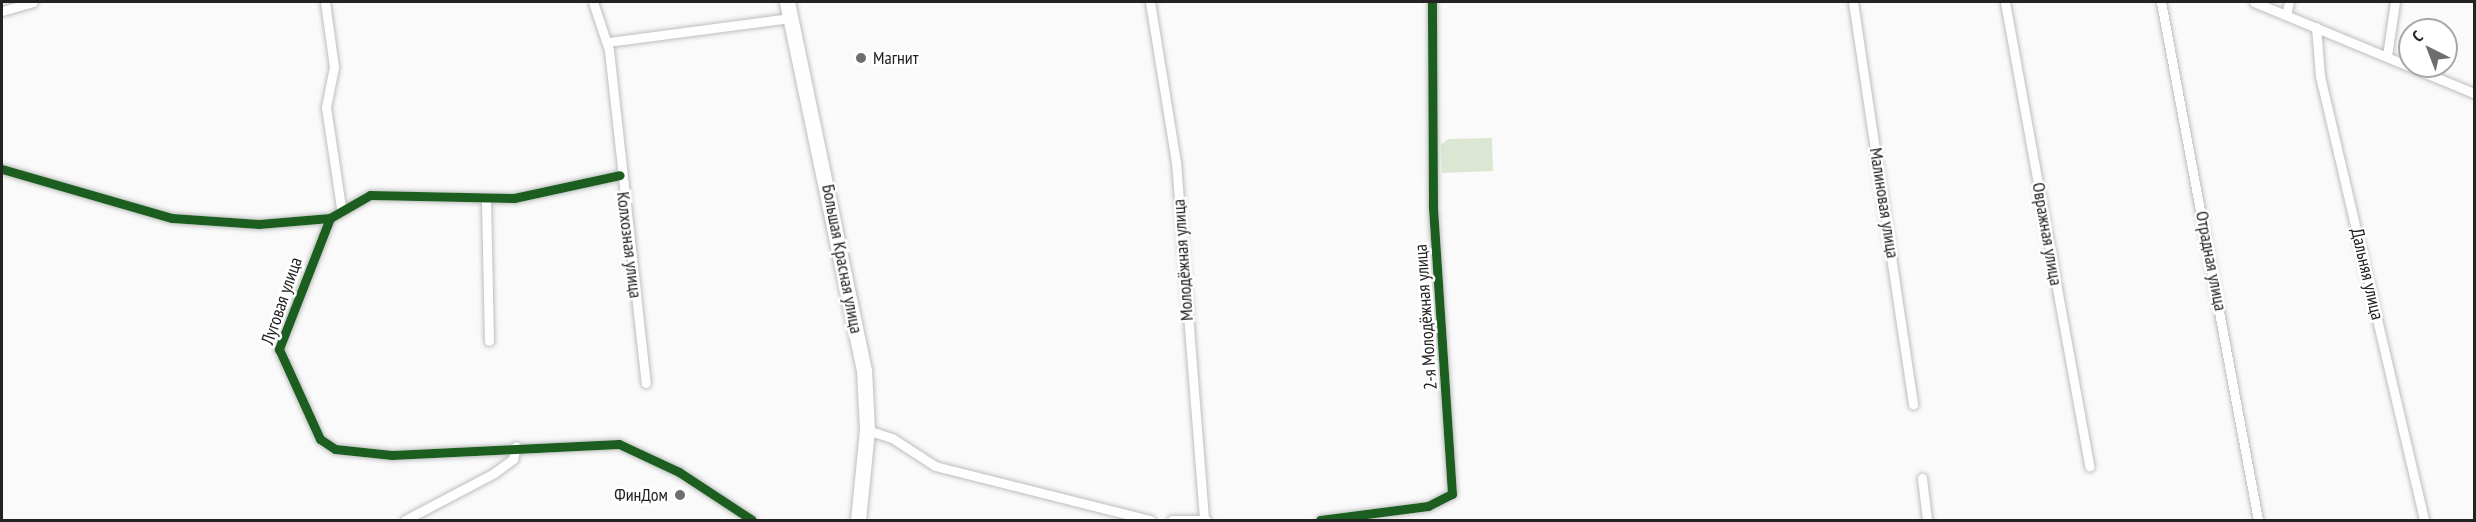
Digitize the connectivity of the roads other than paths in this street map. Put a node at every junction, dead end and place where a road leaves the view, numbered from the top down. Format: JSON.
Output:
{"nodes":[{"id":1,"x":33,"y":2,"type":"edge"},
{"id":2,"x":325,"y":2,"type":"edge"},
{"id":3,"x":593,"y":2,"type":"edge"},
{"id":4,"x":787,"y":2,"type":"edge"},
{"id":5,"x":1150,"y":2,"type":"edge"},
{"id":6,"x":1432,"y":2,"type":"edge"},
{"id":7,"x":1853,"y":2,"type":"edge"},
{"id":8,"x":2005,"y":2,"type":"edge"},
{"id":9,"x":2161,"y":2,"type":"edge"},
{"id":10,"x":2254,"y":2,"type":"edge"},
{"id":11,"x":2289,"y":2,"type":"edge"},
{"id":12,"x":2396,"y":2,"type":"edge"},
{"id":13,"x":2,"y":10,"type":"edge"},
{"id":14,"x":2286,"y":15,"type":"junction"},
{"id":15,"x":791,"y":18,"type":"junction"},
{"id":16,"x":2316,"y":27,"type":"junction"},
{"id":17,"x":608,"y":42,"type":"junction"},
{"id":18,"x":2387,"y":56,"type":"junction"},
{"id":19,"x":2474,"y":94,"type":"edge"},
{"id":20,"x":2,"y":169,"type":"edge"},
{"id":21,"x":620,"y":175,"type":"junction"},
{"id":22,"x":486,"y":200,"type":"junction"},
{"id":23,"x":341,"y":207,"type":"junction"},
{"id":24,"x":330,"y":219,"type":"junction"},
{"id":25,"x":489,"y":341,"type":"dead end"},
{"id":26,"x":646,"y":383,"type":"dead end"},
{"id":27,"x":1914,"y":405,"type":"dead end"},
{"id":28,"x":867,"y":430,"type":"junction"},
{"id":29,"x":516,"y":446,"type":"junction"},
{"id":30,"x":2090,"y":466,"type":"dead end"},
{"id":31,"x":1922,"y":478,"type":"dead end"},
{"id":32,"x":405,"y":520,"type":"edge"},
{"id":33,"x":752,"y":520,"type":"edge"},
{"id":34,"x":858,"y":520,"type":"edge"},
{"id":35,"x":1150,"y":520,"type":"edge"},
{"id":36,"x":1172,"y":520,"type":"edge"},
{"id":37,"x":1205,"y":520,"type":"edge"},
{"id":38,"x":1320,"y":520,"type":"edge"},
{"id":39,"x":1927,"y":520,"type":"edge"},
{"id":40,"x":2258,"y":520,"type":"edge"},
{"id":41,"x":2424,"y":520,"type":"edge"}],
"edges":[{"from":1,"to":13,"type":"street"},
{"from":2,"to":23,"type":"street"},
{"from":3,"to":17,"type":"street","name":"Колхозная улица"},
{"from":4,"to":15,"type":"main road","name":"Большая Красная улица"},
{"from":5,"to":37,"type":"street","name":"Молодёжная улица"},
{"from":6,"to":38,"type":"street","name":"2-я Молодёжная улица"},
{"from":7,"to":27,"type":"street","name":"Малиновая улица"},
{"from":8,"to":30,"type":"street","name":"Овражная улица"},
{"from":9,"to":40,"type":"street","name":"Отрадная улица"},
{"from":10,"to":14,"type":"street"},
{"from":11,"to":14,"type":"street"},
{"from":12,"to":18,"type":"street"},
{"from":14,"to":16,"type":"street"},
{"from":15,"to":17,"type":"street"},
{"from":15,"to":28,"type":"main road","name":"Большая Красная улица"},
{"from":16,"to":18,"type":"street"},
{"from":16,"to":41,"type":"street","name":"Дальняя улица"},
{"from":17,"to":21,"type":"street","name":"Колхозная улица"},
{"from":18,"to":19,"type":"street"},
{"from":20,"to":24,"type":"street"},
{"from":21,"to":22,"type":"street","name":"Луговая улица"},
{"from":21,"to":26,"type":"street","name":"Колхозная улица"},
{"from":22,"to":23,"type":"street","name":"Луговая улица"},
{"from":22,"to":25,"type":"street"},
{"from":23,"to":24,"type":"street","name":"Луговая улица"},
{"from":24,"to":29,"type":"street","name":"Луговая улица"},
{"from":28,"to":34,"type":"main road","name":"Большая Красная улица"},
{"from":28,"to":35,"type":"street"},
{"from":29,"to":32,"type":"street"},
{"from":29,"to":33,"type":"street","name":"Луговая улица"},
{"from":31,"to":39,"type":"street"},
{"from":36,"to":37,"type":"street"}]}
